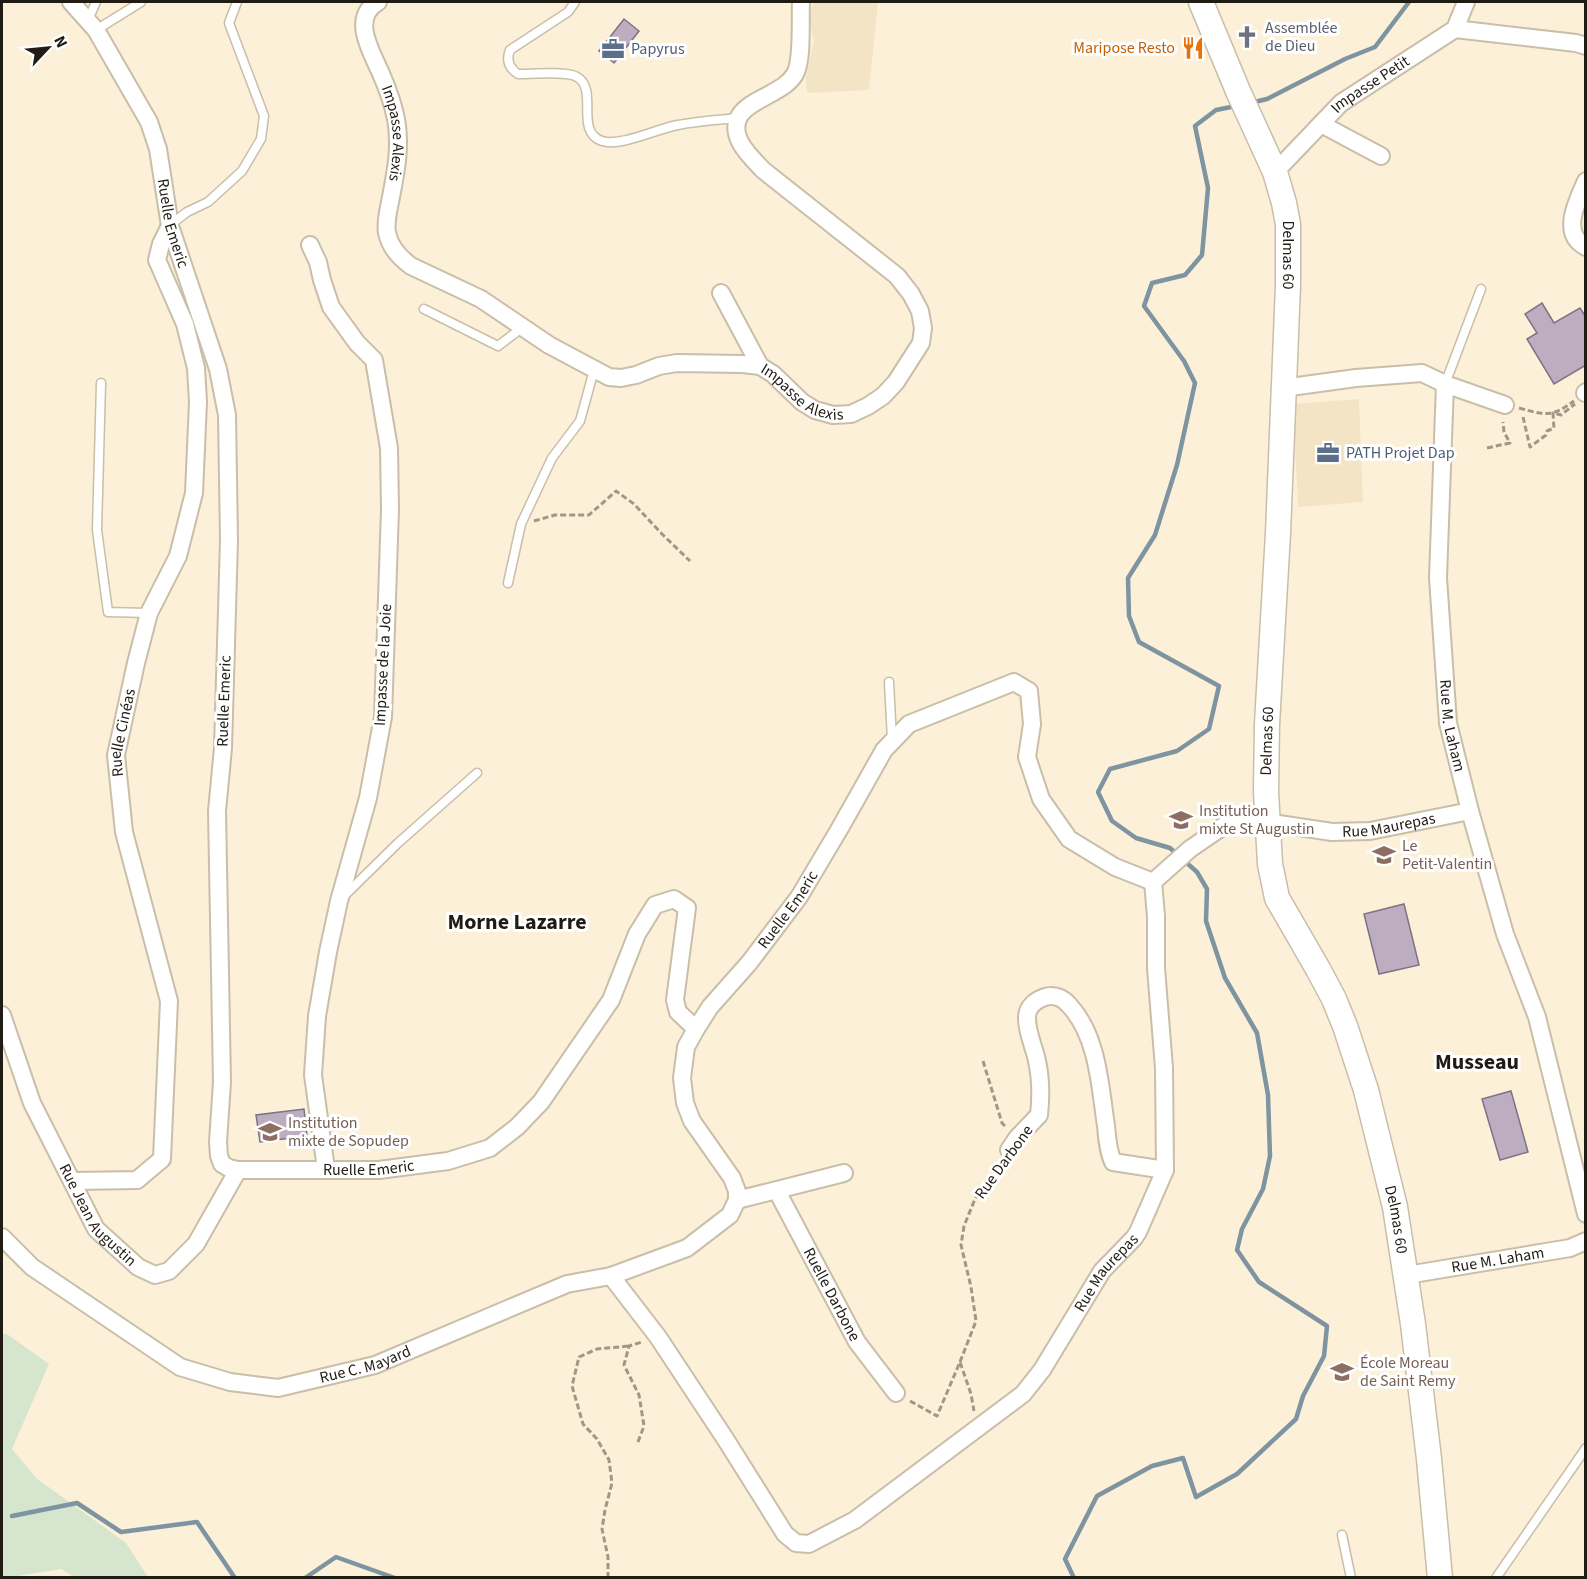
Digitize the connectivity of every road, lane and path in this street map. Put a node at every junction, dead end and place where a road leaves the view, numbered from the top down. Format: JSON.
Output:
{"nodes":[{"id":1,"x":71,"y":2,"type":"edge"},
{"id":2,"x":96,"y":2,"type":"edge"},
{"id":3,"x":141,"y":2,"type":"edge"},
{"id":4,"x":237,"y":2,"type":"edge"},
{"id":5,"x":378,"y":2,"type":"edge"},
{"id":6,"x":575,"y":2,"type":"edge"},
{"id":7,"x":801,"y":2,"type":"edge"},
{"id":8,"x":1201,"y":2,"type":"edge"},
{"id":9,"x":1466,"y":2,"type":"edge"},
{"id":10,"x":92,"y":25,"type":"junction"},
{"id":11,"x":1455,"y":29,"type":"junction"},
{"id":12,"x":1586,"y":46,"type":"edge"},
{"id":13,"x":738,"y":118,"type":"junction"},
{"id":14,"x":1321,"y":124,"type":"junction"},
{"id":15,"x":1381,"y":156,"type":"dead end"},
{"id":16,"x":1275,"y":172,"type":"junction"},
{"id":17,"x":1586,"y":182,"type":"edge"},
{"id":18,"x":170,"y":225,"type":"junction"},
{"id":19,"x":310,"y":245,"type":"dead end"},
{"id":20,"x":1586,"y":247,"type":"edge"},
{"id":21,"x":1481,"y":289,"type":"dead end"},
{"id":22,"x":721,"y":293,"type":"dead end"},
{"id":23,"x":424,"y":309,"type":"dead end"},
{"id":24,"x":523,"y":327,"type":"junction"},
{"id":25,"x":759,"y":366,"type":"junction"},
{"id":26,"x":594,"y":370,"type":"junction"},
{"id":27,"x":101,"y":383,"type":"dead end"},
{"id":28,"x":1445,"y":384,"type":"junction"},
{"id":29,"x":1283,"y":388,"type":"junction"},
{"id":30,"x":1584,"y":395,"type":"edge"},
{"id":31,"x":1505,"y":405,"type":"joint"},
{"id":32,"x":1552,"y":413,"type":"junction"},
{"id":33,"x":1523,"y":417,"type":"dead end"},
{"id":34,"x":1503,"y":422,"type":"dead end"},
{"id":35,"x":1487,"y":448,"type":"dead end"},
{"id":36,"x":521,"y":524,"type":"junction"},
{"id":37,"x":690,"y":561,"type":"dead end"},
{"id":38,"x":508,"y":583,"type":"dead end"},
{"id":39,"x":150,"y":613,"type":"junction"},
{"id":40,"x":889,"y":682,"type":"dead end"},
{"id":41,"x":892,"y":741,"type":"junction"},
{"id":42,"x":477,"y":773,"type":"dead end"},
{"id":43,"x":1470,"y":811,"type":"junction"},
{"id":44,"x":1268,"y":822,"type":"junction"},
{"id":45,"x":1153,"y":882,"type":"junction"},
{"id":46,"x":339,"y":901,"type":"junction"},
{"id":47,"x":2,"y":1015,"type":"edge"},
{"id":48,"x":696,"y":1029,"type":"junction"},
{"id":49,"x":983,"y":1061,"type":"dead end"},
{"id":50,"x":1013,"y":1144,"type":"junction"},
{"id":51,"x":326,"y":1169,"type":"junction"},
{"id":52,"x":238,"y":1170,"type":"junction"},
{"id":53,"x":1165,"y":1170,"type":"junction"},
{"id":54,"x":844,"y":1173,"type":"dead end"},
{"id":55,"x":73,"y":1181,"type":"junction"},
{"id":56,"x":777,"y":1191,"type":"junction"},
{"id":57,"x":737,"y":1200,"type":"junction"},
{"id":58,"x":1586,"y":1214,"type":"edge"},
{"id":59,"x":2,"y":1237,"type":"edge"},
{"id":60,"x":1586,"y":1241,"type":"edge"},
{"id":61,"x":1407,"y":1275,"type":"junction"},
{"id":62,"x":611,"y":1276,"type":"junction"},
{"id":63,"x":658,"y":1336,"type":"junction"},
{"id":64,"x":629,"y":1346,"type":"junction"},
{"id":65,"x":960,"y":1362,"type":"junction"},
{"id":66,"x":896,"y":1393,"type":"joint"},
{"id":67,"x":978,"y":1427,"type":"junction"},
{"id":68,"x":638,"y":1442,"type":"dead end"},
{"id":69,"x":1586,"y":1448,"type":"edge"},
{"id":70,"x":1342,"y":1535,"type":"dead end"},
{"id":71,"x":608,"y":1578,"type":"edge"},
{"id":72,"x":1351,"y":1578,"type":"edge"},
{"id":73,"x":1440,"y":1578,"type":"edge"},
{"id":74,"x":1496,"y":1578,"type":"edge"}],
"edges":[{"from":1,"to":10,"type":"street","name":"Ruelle Emeric"},
{"from":2,"to":10,"type":"lane"},
{"from":3,"to":10,"type":"lane"},
{"from":4,"to":18,"type":"lane"},
{"from":5,"to":24,"type":"street","name":"Impasse Alexis"},
{"from":6,"to":13,"type":"lane"},
{"from":7,"to":13,"type":"street"},
{"from":8,"to":16,"type":"street","name":"Delmas 60"},
{"from":9,"to":11,"type":"street"},
{"from":10,"to":18,"type":"street","name":"Ruelle Emeric"},
{"from":11,"to":12,"type":"street"},
{"from":11,"to":14,"type":"street","name":"Impasse Petit"},
{"from":13,"to":25,"type":"street","name":"Impasse Alexis"},
{"from":14,"to":15,"type":"street"},
{"from":14,"to":16,"type":"street","name":"Impasse Petit"},
{"from":16,"to":29,"type":"street","name":"Delmas 60"},
{"from":17,"to":20,"type":"street"},
{"from":18,"to":39,"type":"street","name":"Ruelle Cinéas"},
{"from":18,"to":52,"type":"street","name":"Ruelle Emeric"},
{"from":19,"to":46,"type":"street","name":"Impasse de la Joie"},
{"from":21,"to":28,"type":"lane"},
{"from":22,"to":25,"type":"street"},
{"from":23,"to":24,"type":"lane"},
{"from":24,"to":26,"type":"street","name":"Impasse Alexis"},
{"from":25,"to":26,"type":"street","name":"Impasse Alexis"},
{"from":26,"to":36,"type":"lane"},
{"from":27,"to":39,"type":"lane"},
{"from":28,"to":29,"type":"street"},
{"from":28,"to":31,"type":"street"},
{"from":28,"to":43,"type":"street","name":"Rue M. Laham"},
{"from":29,"to":44,"type":"street","name":"Delmas 60"},
{"from":30,"to":32,"type":"path"},
{"from":30,"to":32,"type":"path"},
{"from":31,"to":32,"type":"path"},
{"from":32,"to":33,"type":"path"},
{"from":34,"to":35,"type":"path"},
{"from":36,"to":37,"type":"path"},
{"from":36,"to":38,"type":"lane"},
{"from":39,"to":55,"type":"street","name":"Ruelle Cinéas"},
{"from":40,"to":41,"type":"lane"},
{"from":41,"to":45,"type":"street","name":"Ruelle Emeric"},
{"from":41,"to":48,"type":"street","name":"Ruelle Emeric"},
{"from":42,"to":46,"type":"lane"},
{"from":43,"to":44,"type":"street","name":"Rue Maurepas"},
{"from":43,"to":58,"type":"street","name":"Rue M. Laham"},
{"from":44,"to":45,"type":"street","name":"Rue Maurepas"},
{"from":44,"to":61,"type":"street","name":"Delmas 60"},
{"from":45,"to":53,"type":"street","name":"Rue Maurepas"},
{"from":46,"to":51,"type":"street","name":"Impasse de la Joie"},
{"from":47,"to":55,"type":"street","name":"Rue Jean Augustin"},
{"from":48,"to":51,"type":"street","name":"Ruelle Emeric"},
{"from":48,"to":57,"type":"street"},
{"from":49,"to":50,"type":"path"},
{"from":50,"to":53,"type":"street","name":"Rue Darbone"},
{"from":50,"to":65,"type":"path","name":"Rue Darbone"},
{"from":51,"to":52,"type":"street","name":"Ruelle Emeric"},
{"from":52,"to":55,"type":"street","name":"Rue Jean Augustin"},
{"from":53,"to":67,"type":"street","name":"Rue Maurepas"},
{"from":54,"to":56,"type":"street"},
{"from":56,"to":57,"type":"street"},
{"from":56,"to":66,"type":"street","name":"Ruelle Darbone"},
{"from":57,"to":62,"type":"street","name":"Rue C. Mayard"},
{"from":59,"to":62,"type":"street","name":"Rue C. Mayard"},
{"from":60,"to":61,"type":"street","name":"Rue M. Laham"},
{"from":61,"to":73,"type":"street","name":"Delmas 60"},
{"from":62,"to":63,"type":"street","name":"Rue Maurepas"},
{"from":63,"to":64,"type":"path"},
{"from":63,"to":67,"type":"street","name":"Rue Maurepas"},
{"from":64,"to":68,"type":"path"},
{"from":64,"to":71,"type":"path"},
{"from":65,"to":66,"type":"path"},
{"from":65,"to":67,"type":"path"},
{"from":69,"to":74,"type":"lane"},
{"from":70,"to":72,"type":"lane"}]}
